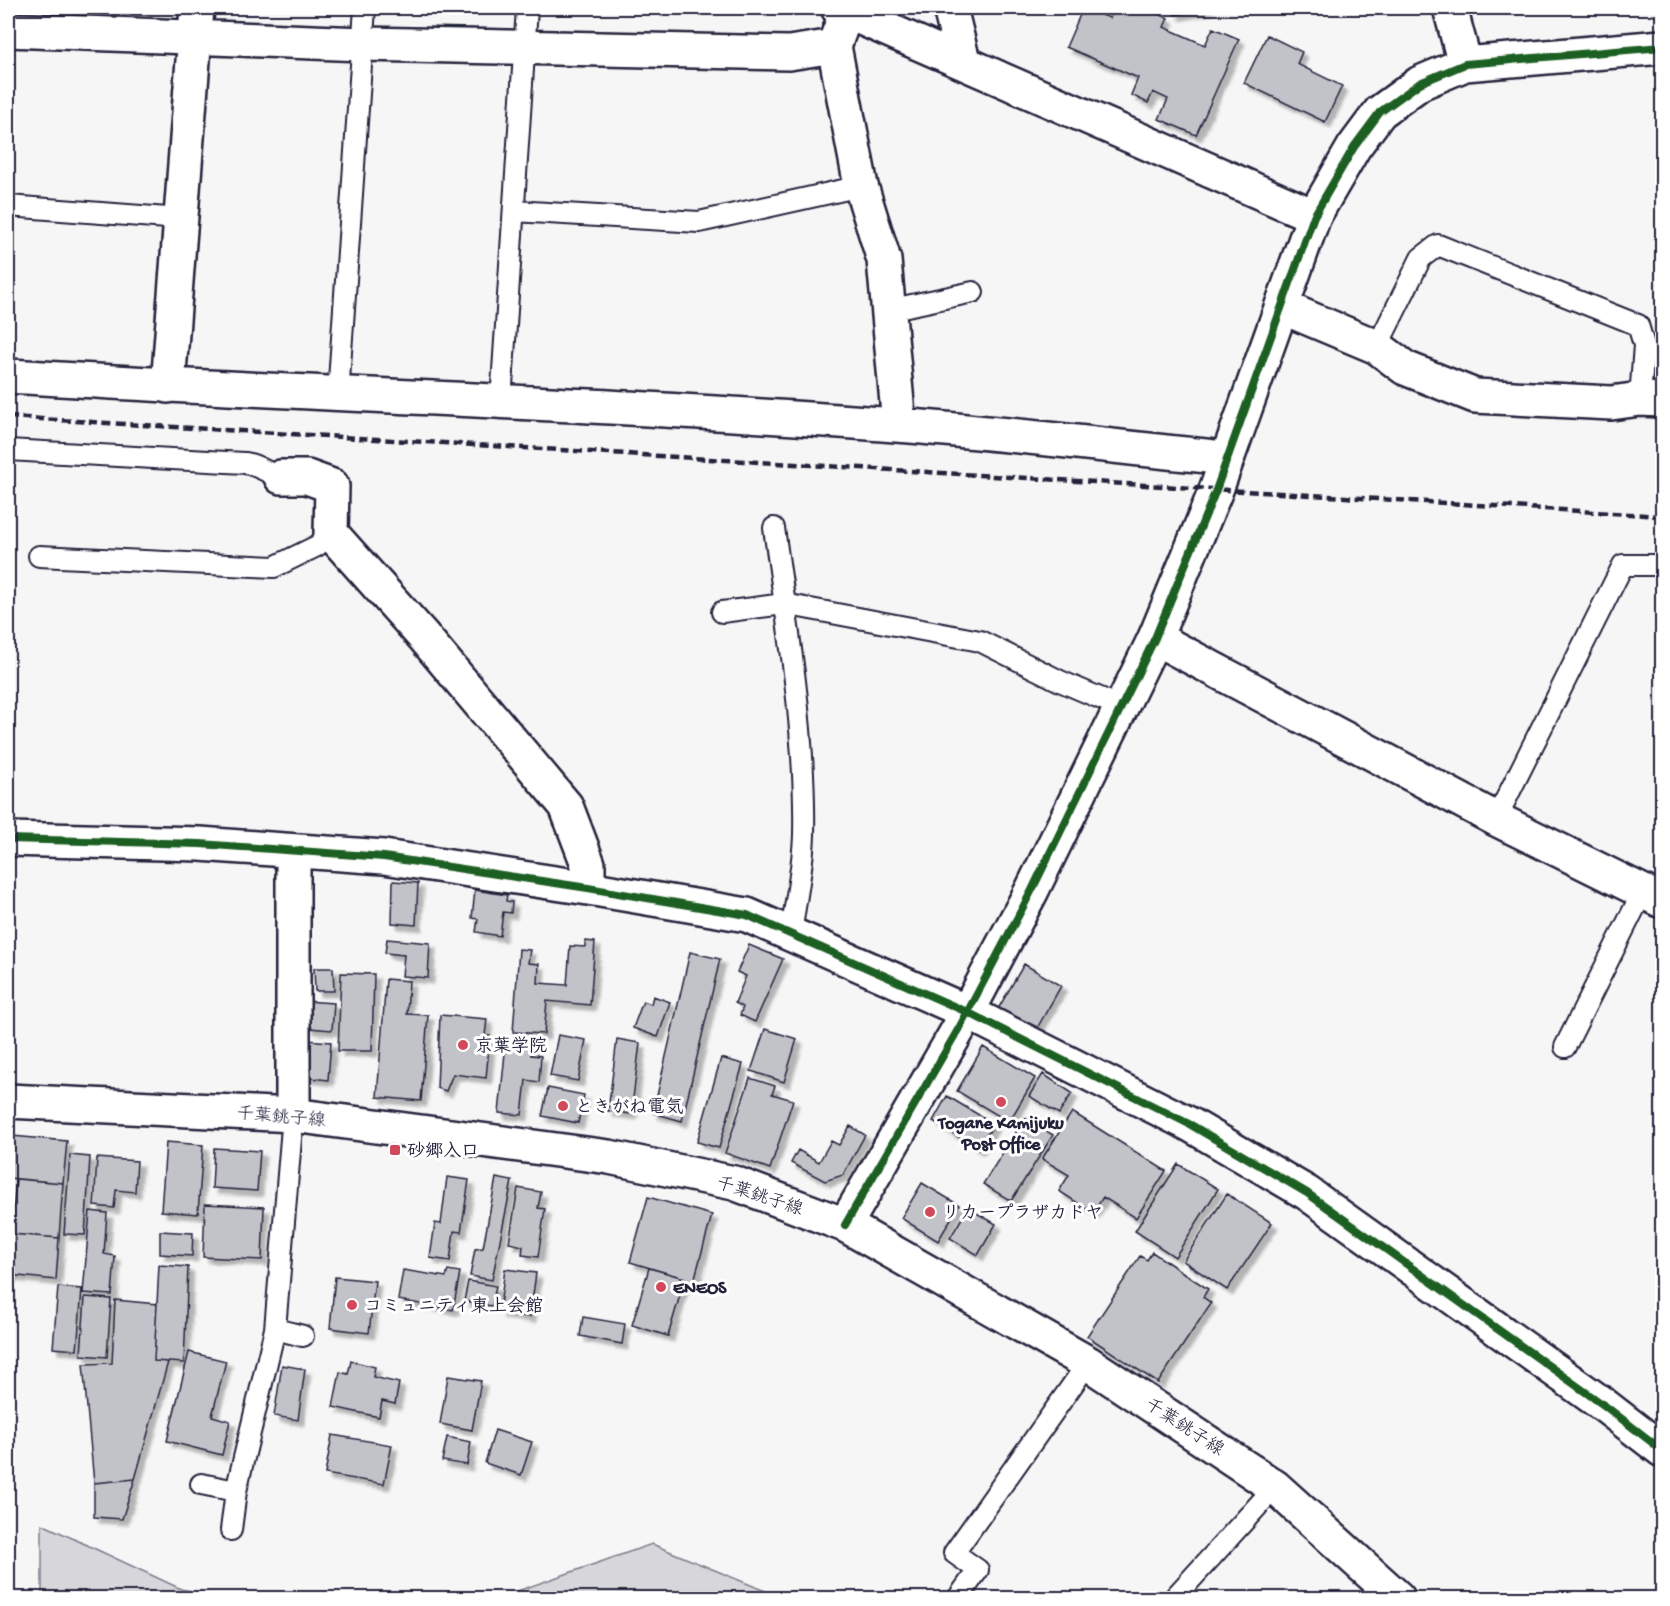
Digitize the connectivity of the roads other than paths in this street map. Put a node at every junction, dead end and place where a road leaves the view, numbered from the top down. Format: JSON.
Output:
{"nodes":[{"id":1,"x":365,"y":8,"type":"edge"},
{"id":2,"x":526,"y":8,"type":"edge"},
{"id":3,"x":950,"y":8,"type":"edge"},
{"id":4,"x":1450,"y":8,"type":"edge"},
{"id":5,"x":842,"y":9,"type":"edge"},
{"id":6,"x":196,"y":22,"type":"edge"},
{"id":7,"x":8,"y":30,"type":"edge"},
{"id":8,"x":363,"y":44,"type":"junction"},
{"id":9,"x":834,"y":46,"type":"junction"},
{"id":10,"x":525,"y":47,"type":"junction"},
{"id":11,"x":1662,"y":47,"type":"edge"},
{"id":12,"x":963,"y":61,"type":"junction"},
{"id":13,"x":1465,"y":64,"type":"junction"},
{"id":14,"x":861,"y":186,"type":"junction"},
{"id":15,"x":8,"y":206,"type":"edge"},
{"id":16,"x":514,"y":212,"type":"junction"},
{"id":17,"x":1314,"y":216,"type":"junction"},
{"id":18,"x":181,"y":219,"type":"junction"},
{"id":19,"x":973,"y":292,"type":"dead end"},
{"id":20,"x":1282,"y":307,"type":"junction"},
{"id":21,"x":888,"y":310,"type":"junction"},
{"id":22,"x":1377,"y":347,"type":"junction"},
{"id":23,"x":8,"y":376,"type":"edge"},
{"id":24,"x":168,"y":386,"type":"junction"},
{"id":25,"x":338,"y":395,"type":"junction"},
{"id":26,"x":1651,"y":399,"type":"edge"},
{"id":27,"x":501,"y":401,"type":"junction"},
{"id":28,"x":899,"y":425,"type":"junction"},
{"id":29,"x":8,"y":450,"type":"edge"},
{"id":30,"x":1226,"y":458,"type":"junction"},
{"id":31,"x":281,"y":477,"type":"joint"},
{"id":32,"x":774,"y":528,"type":"dead end"},
{"id":33,"x":331,"y":533,"type":"junction"},
{"id":34,"x":39,"y":556,"type":"dead end"},
{"id":35,"x":1662,"y":565,"type":"edge"},
{"id":36,"x":784,"y":604,"type":"junction"},
{"id":37,"x":722,"y":612,"type":"dead end"},
{"id":38,"x":1155,"y":638,"type":"junction"},
{"id":39,"x":1121,"y":707,"type":"junction"},
{"id":40,"x":1496,"y":819,"type":"junction"},
{"id":41,"x":8,"y":838,"type":"edge"},
{"id":42,"x":293,"y":851,"type":"junction"},
{"id":43,"x":588,"y":888,"type":"junction"},
{"id":44,"x":1653,"y":896,"type":"edge"},
{"id":45,"x":791,"y":935,"type":"junction"},
{"id":46,"x":967,"y":1012,"type":"junction"},
{"id":47,"x":1565,"y":1047,"type":"dead end"},
{"id":48,"x":8,"y":1101,"type":"edge"},
{"id":49,"x":293,"y":1115,"type":"junction"},
{"id":50,"x":845,"y":1225,"type":"junction"},
{"id":51,"x":274,"y":1329,"type":"junction"},
{"id":52,"x":303,"y":1336,"type":"dead end"},
{"id":53,"x":1088,"y":1363,"type":"junction"},
{"id":54,"x":1662,"y":1450,"type":"edge"},
{"id":55,"x":201,"y":1484,"type":"dead end"},
{"id":56,"x":1275,"y":1487,"type":"junction"},
{"id":57,"x":236,"y":1491,"type":"junction"},
{"id":58,"x":231,"y":1530,"type":"dead end"},
{"id":59,"x":958,"y":1599,"type":"edge"},
{"id":60,"x":1174,"y":1599,"type":"edge"},
{"id":61,"x":1398,"y":1599,"type":"edge"}],
"edges":[{"from":1,"to":8,"type":"lane"},
{"from":2,"to":10,"type":"lane"},
{"from":3,"to":12,"type":"street"},
{"from":4,"to":13,"type":"street"},
{"from":5,"to":9,"type":"street"},
{"from":5,"to":12,"type":"street"},
{"from":6,"to":7,"type":"street"},
{"from":6,"to":8,"type":"street"},
{"from":6,"to":18,"type":"street"},
{"from":8,"to":10,"type":"street"},
{"from":8,"to":25,"type":"lane"},
{"from":9,"to":10,"type":"street"},
{"from":9,"to":14,"type":"street"},
{"from":10,"to":16,"type":"lane"},
{"from":11,"to":13,"type":"street"},
{"from":12,"to":17,"type":"street"},
{"from":13,"to":17,"type":"street"},
{"from":14,"to":16,"type":"lane"},
{"from":14,"to":21,"type":"street"},
{"from":15,"to":18,"type":"lane"},
{"from":16,"to":27,"type":"lane"},
{"from":17,"to":20,"type":"street"},
{"from":18,"to":24,"type":"street"},
{"from":19,"to":21,"type":"lane"},
{"from":20,"to":22,"type":"street"},
{"from":20,"to":30,"type":"street"},
{"from":21,"to":28,"type":"street"},
{"from":22,"to":26,"type":"street"},
{"from":22,"to":26,"type":"lane"},
{"from":23,"to":24,"type":"street"},
{"from":24,"to":25,"type":"street"},
{"from":25,"to":27,"type":"street"},
{"from":27,"to":28,"type":"street"},
{"from":28,"to":30,"type":"street"},
{"from":29,"to":31,"type":"lane"},
{"from":30,"to":38,"type":"street"},
{"from":31,"to":33,"type":"street"},
{"from":32,"to":36,"type":"lane"},
{"from":33,"to":34,"type":"lane"},
{"from":33,"to":43,"type":"street"},
{"from":35,"to":40,"type":"lane"},
{"from":36,"to":37,"type":"lane"},
{"from":36,"to":39,"type":"lane"},
{"from":36,"to":45,"type":"lane"},
{"from":38,"to":39,"type":"street"},
{"from":38,"to":40,"type":"street"},
{"from":39,"to":46,"type":"street"},
{"from":40,"to":44,"type":"street"},
{"from":41,"to":42,"type":"street"},
{"from":42,"to":43,"type":"street"},
{"from":42,"to":49,"type":"street"},
{"from":43,"to":45,"type":"street"},
{"from":44,"to":47,"type":"lane"},
{"from":45,"to":46,"type":"street"},
{"from":46,"to":50,"type":"street"},
{"from":46,"to":54,"type":"street"},
{"from":48,"to":49,"type":"street","name":"千葉銚子線"},
{"from":49,"to":50,"type":"street","name":"千葉銚子線"},
{"from":49,"to":51,"type":"lane"},
{"from":50,"to":53,"type":"street","name":"千葉銚子線"},
{"from":51,"to":52,"type":"lane"},
{"from":51,"to":57,"type":"lane"},
{"from":53,"to":56,"type":"street","name":"千葉銚子線"},
{"from":53,"to":59,"type":"lane"},
{"from":55,"to":57,"type":"lane"},
{"from":56,"to":60,"type":"lane"},
{"from":56,"to":61,"type":"street","name":"千葉銚子線"},
{"from":57,"to":58,"type":"lane"}]}
